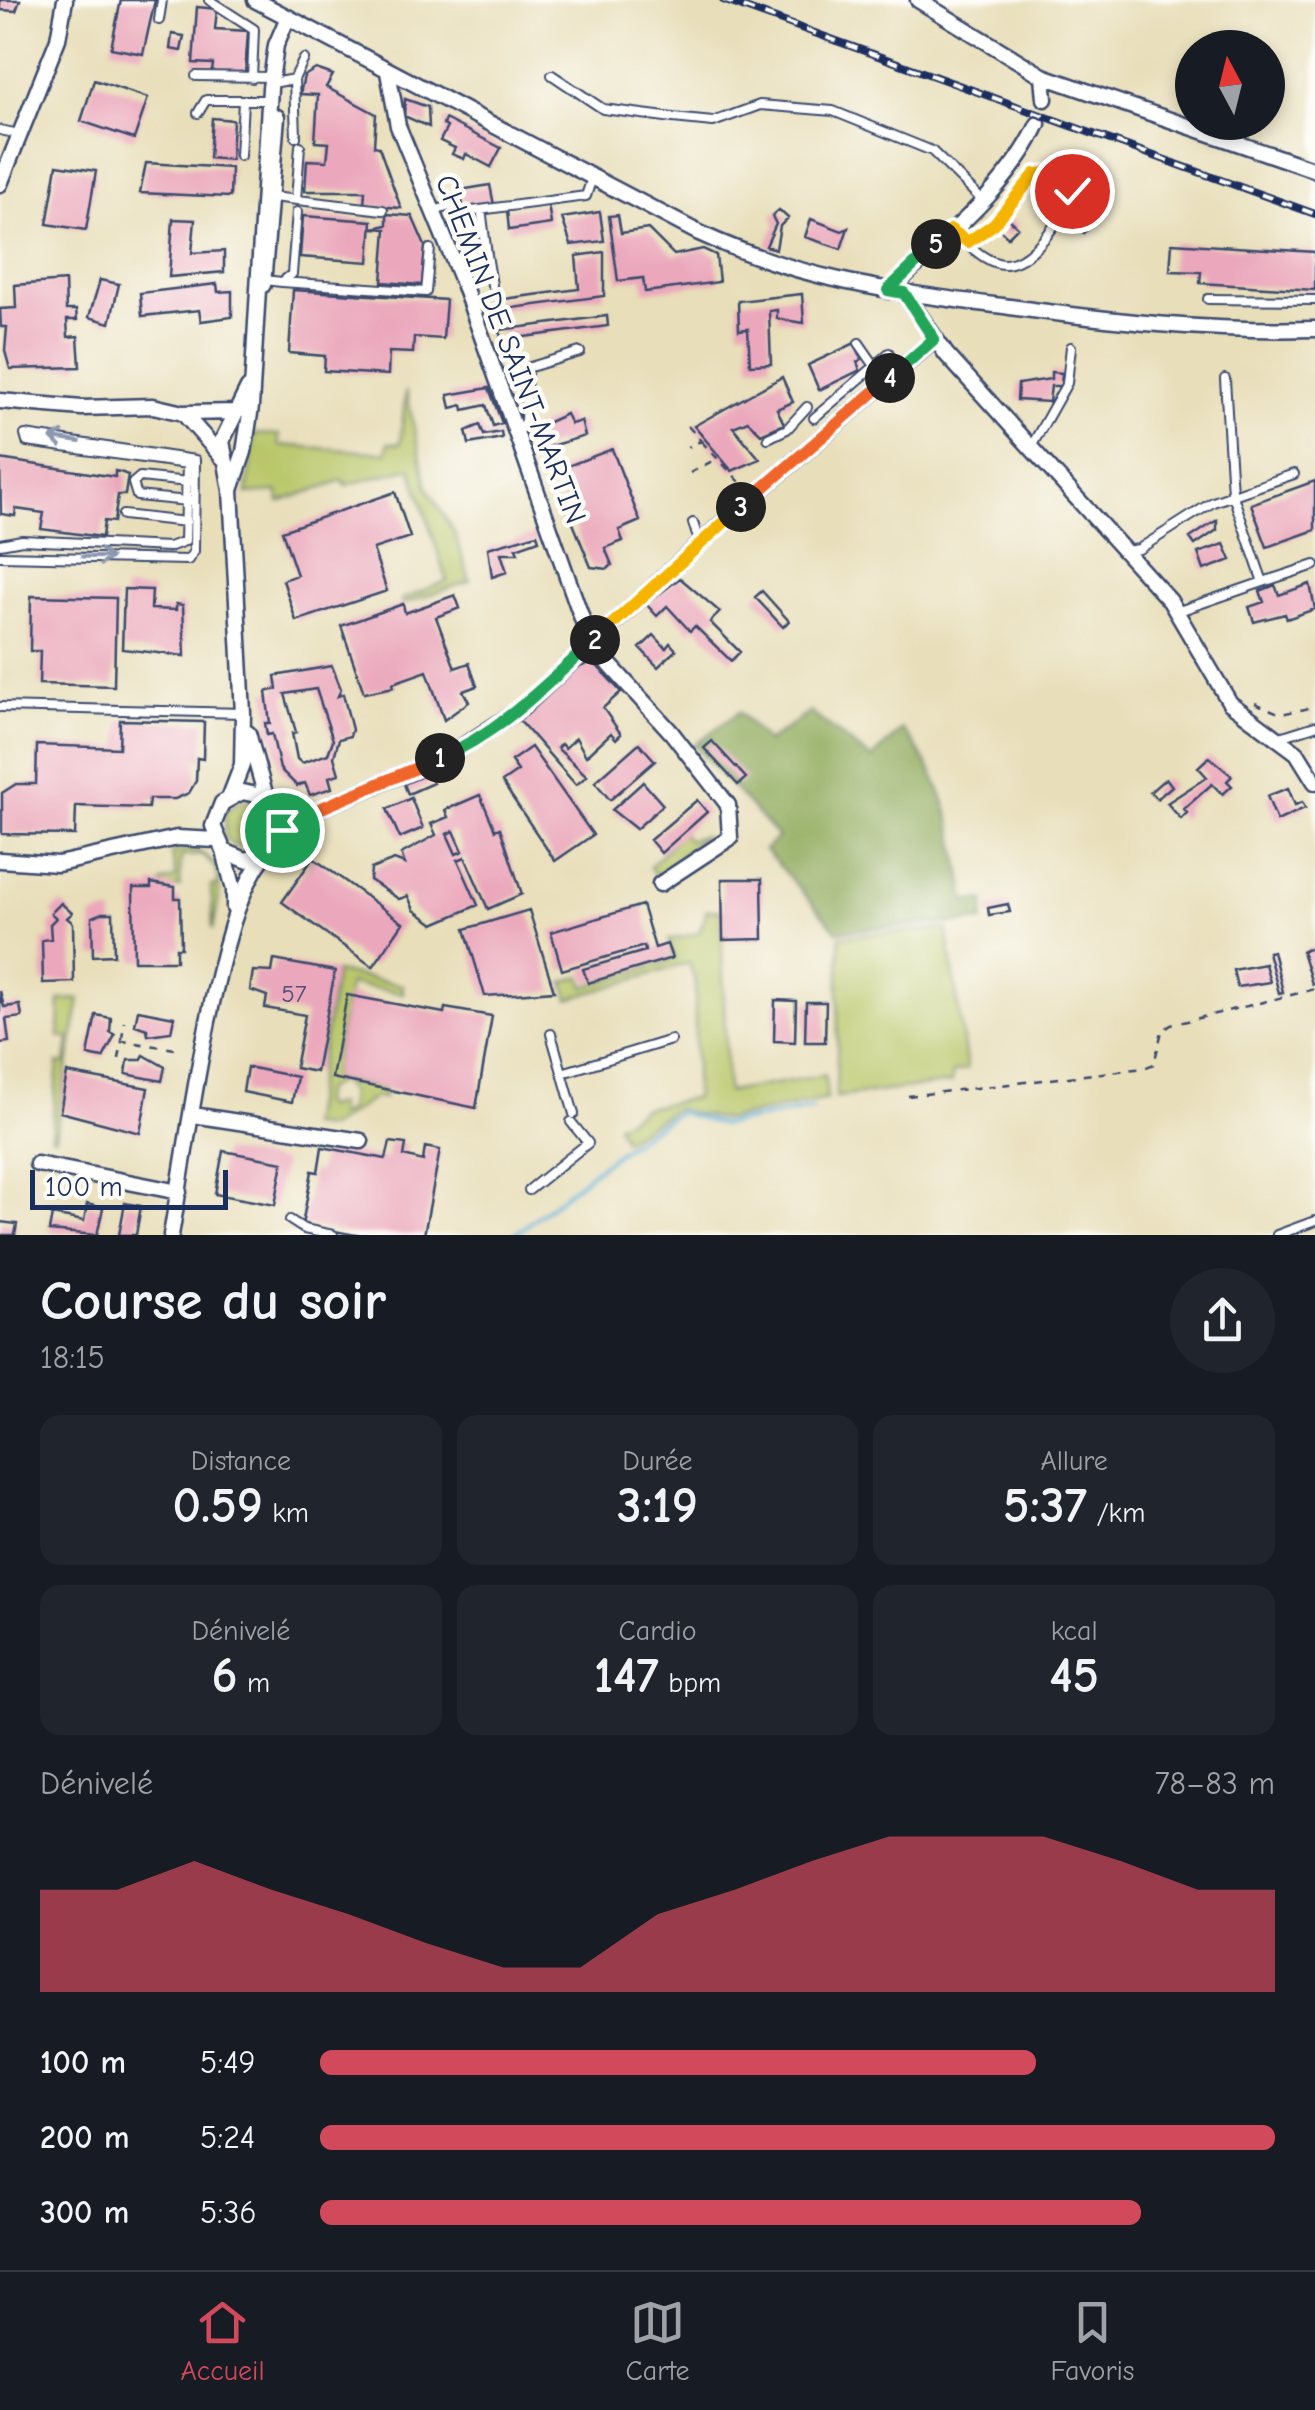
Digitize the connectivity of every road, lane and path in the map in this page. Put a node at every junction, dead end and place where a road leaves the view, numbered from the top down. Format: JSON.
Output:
{"nodes":[{"id":1,"x":65,"y":0,"type":"edge"},
{"id":2,"x":162,"y":0,"type":"edge"},
{"id":3,"x":209,"y":0,"type":"edge"},
{"id":4,"x":255,"y":0,"type":"edge"},
{"id":5,"x":918,"y":0,"type":"edge"},
{"id":6,"x":288,"y":18,"type":"junction"},
{"id":7,"x":158,"y":20,"type":"dead end"},
{"id":8,"x":304,"y":58,"type":"dead end"},
{"id":9,"x":388,"y":72,"type":"junction"},
{"id":10,"x":275,"y":74,"type":"junction"},
{"id":11,"x":552,"y":74,"type":"dead end"},
{"id":12,"x":196,"y":76,"type":"dead end"},
{"id":13,"x":1043,"y":76,"type":"junction"},
{"id":14,"x":252,"y":78,"type":"junction"},
{"id":15,"x":294,"y":78,"type":"junction"},
{"id":16,"x":1045,"y":99,"type":"dead end"},
{"id":17,"x":243,"y":100,"type":"junction"},
{"id":18,"x":269,"y":100,"type":"junction"},
{"id":19,"x":198,"y":113,"type":"dead end"},
{"id":20,"x":1038,"y":124,"type":"dead end"},
{"id":21,"x":0,"y":130,"type":"edge"},
{"id":22,"x":20,"y":134,"type":"junction"},
{"id":23,"x":240,"y":156,"type":"dead end"},
{"id":24,"x":1315,"y":170,"type":"edge"},
{"id":25,"x":592,"y":178,"type":"junction"},
{"id":26,"x":0,"y":184,"type":"edge"},
{"id":27,"x":272,"y":197,"type":"junction"},
{"id":28,"x":981,"y":199,"type":"junction"},
{"id":29,"x":296,"y":200,"type":"junction"},
{"id":30,"x":384,"y":210,"type":"dead end"},
{"id":31,"x":297,"y":212,"type":"dead end"},
{"id":32,"x":431,"y":212,"type":"junction"},
{"id":33,"x":482,"y":216,"type":"dead end"},
{"id":34,"x":951,"y":230,"type":"junction"},
{"id":35,"x":968,"y":242,"type":"junction"},
{"id":36,"x":430,"y":249,"type":"dead end"},
{"id":37,"x":487,"y":255,"type":"junction"},
{"id":38,"x":454,"y":262,"type":"junction"},
{"id":39,"x":264,"y":280,"type":"junction"},
{"id":40,"x":282,"y":282,"type":"junction"},
{"id":41,"x":492,"y":284,"type":"dead end"},
{"id":42,"x":896,"y":292,"type":"junction"},
{"id":43,"x":1208,"y":299,"type":"dead end"},
{"id":44,"x":1315,"y":300,"type":"edge"},
{"id":45,"x":256,"y":311,"type":"junction"},
{"id":46,"x":1315,"y":329,"type":"edge"},
{"id":47,"x":934,"y":339,"type":"junction"},
{"id":48,"x":859,"y":343,"type":"dead end"},
{"id":49,"x":1071,"y":347,"type":"dead end"},
{"id":50,"x":580,"y":352,"type":"dead end"},
{"id":51,"x":889,"y":354,"type":"dead end"},
{"id":52,"x":876,"y":366,"type":"junction"},
{"id":53,"x":1226,"y":378,"type":"dead end"},
{"id":54,"x":888,"y":380,"type":"junction"},
{"id":55,"x":251,"y":381,"type":"junction"},
{"id":56,"x":0,"y":401,"type":"edge"},
{"id":57,"x":807,"y":407,"type":"dead end"},
{"id":58,"x":234,"y":410,"type":"junction"},
{"id":59,"x":182,"y":413,"type":"junction"},
{"id":60,"x":814,"y":418,"type":"dead end"},
{"id":61,"x":688,"y":426,"type":"dead end"},
{"id":62,"x":247,"y":435,"type":"junction"},
{"id":63,"x":516,"y":438,"type":"junction"},
{"id":64,"x":768,"y":438,"type":"dead end"},
{"id":65,"x":702,"y":441,"type":"junction"},
{"id":66,"x":688,"y":447,"type":"dead end"},
{"id":67,"x":1031,"y":447,"type":"junction"},
{"id":68,"x":222,"y":449,"type":"junction"},
{"id":69,"x":718,"y":458,"type":"junction"},
{"id":70,"x":690,"y":472,"type":"dead end"},
{"id":71,"x":1294,"y":474,"type":"dead end"},
{"id":72,"x":188,"y":482,"type":"junction"},
{"id":73,"x":742,"y":484,"type":"dead end"},
{"id":74,"x":231,"y":490,"type":"junction"},
{"id":75,"x":1232,"y":494,"type":"junction"},
{"id":76,"x":188,"y":501,"type":"junction"},
{"id":77,"x":123,"y":515,"type":"dead end"},
{"id":78,"x":186,"y":522,"type":"junction"},
{"id":79,"x":693,"y":523,"type":"dead end"},
{"id":80,"x":0,"y":544,"type":"edge"},
{"id":81,"x":700,"y":544,"type":"junction"},
{"id":82,"x":1126,"y":551,"type":"junction"},
{"id":83,"x":0,"y":556,"type":"edge"},
{"id":84,"x":1315,"y":565,"type":"edge"},
{"id":85,"x":1263,"y":582,"type":"junction"},
{"id":86,"x":1176,"y":612,"type":"junction"},
{"id":87,"x":591,"y":644,"type":"junction"},
{"id":88,"x":1230,"y":703,"type":"junction"},
{"id":89,"x":0,"y":707,"type":"edge"},
{"id":90,"x":1315,"y":707,"type":"edge"},
{"id":91,"x":244,"y":713,"type":"junction"},
{"id":92,"x":1315,"y":726,"type":"edge"},
{"id":93,"x":1280,"y":737,"type":"junction"},
{"id":94,"x":1315,"y":782,"type":"edge"},
{"id":95,"x":230,"y":796,"type":"junction"},
{"id":96,"x":271,"y":801,"type":"junction"},
{"id":97,"x":216,"y":811,"type":"junction"},
{"id":98,"x":312,"y":812,"type":"junction"},
{"id":99,"x":177,"y":838,"type":"junction"},
{"id":100,"x":220,"y":846,"type":"junction"},
{"id":101,"x":273,"y":847,"type":"junction"},
{"id":102,"x":0,"y":860,"type":"edge"},
{"id":103,"x":660,"y":884,"type":"dead end"},
{"id":104,"x":233,"y":924,"type":"junction"},
{"id":105,"x":1315,"y":989,"type":"edge"},
{"id":106,"x":124,"y":1022,"type":"dead end"},
{"id":107,"x":551,"y":1034,"type":"dead end"},
{"id":108,"x":122,"y":1040,"type":"junction"},
{"id":109,"x":671,"y":1040,"type":"dead end"},
{"id":110,"x":175,"y":1049,"type":"dead end"},
{"id":111,"x":119,"y":1059,"type":"dead end"},
{"id":112,"x":562,"y":1073,"type":"junction"},
{"id":113,"x":908,"y":1096,"type":"dead end"},
{"id":114,"x":193,"y":1115,"type":"junction"},
{"id":115,"x":361,"y":1141,"type":"dead end"},
{"id":116,"x":37,"y":1164,"type":"dead end"},
{"id":117,"x":529,"y":1190,"type":"dead end"},
{"id":118,"x":179,"y":1192,"type":"junction"},
{"id":119,"x":290,"y":1220,"type":"dead end"},
{"id":120,"x":1315,"y":1221,"type":"edge"},
{"id":121,"x":172,"y":1235,"type":"edge"},
{"id":122,"x":333,"y":1235,"type":"edge"},
{"id":123,"x":1276,"y":1235,"type":"edge"}],
"edges":[{"from":1,"to":22,"type":"street"},
{"from":2,"to":7,"type":"lane"},
{"from":3,"to":14,"type":"lane"},
{"from":4,"to":6,"type":"street"},
{"from":5,"to":13,"type":"street"},
{"from":6,"to":9,"type":"street"},
{"from":6,"to":10,"type":"street"},
{"from":8,"to":15,"type":"lane"},
{"from":9,"to":25,"type":"street"},
{"from":9,"to":32,"type":"street","name":"CHEMIN DE SAINT-MARTIN"},
{"from":10,"to":14,"type":"lane"},
{"from":10,"to":15,"type":"lane"},
{"from":10,"to":18,"type":"street"},
{"from":10,"to":27,"type":"street"},
{"from":11,"to":28,"type":"lane"},
{"from":12,"to":14,"type":"lane"},
{"from":13,"to":16,"type":"street"},
{"from":13,"to":24,"type":"street"},
{"from":15,"to":29,"type":"lane"},
{"from":17,"to":18,"type":"lane"},
{"from":17,"to":19,"type":"lane"},
{"from":17,"to":23,"type":"lane"},
{"from":18,"to":45,"type":"street"},
{"from":20,"to":28,"type":"street"},
{"from":21,"to":22,"type":"lane"},
{"from":22,"to":26,"type":"street"},
{"from":25,"to":32,"type":"lane"},
{"from":25,"to":42,"type":"street"},
{"from":27,"to":29,"type":"lane"},
{"from":27,"to":39,"type":"street"},
{"from":28,"to":34,"type":"street"},
{"from":29,"to":30,"type":"lane"},
{"from":31,"to":40,"type":"lane"},
{"from":32,"to":38,"type":"street","name":"CHEMIN DE SAINT-MARTIN"},
{"from":33,"to":37,"type":"lane"},
{"from":34,"to":35,"type":"lane"},
{"from":34,"to":42,"type":"street"},
{"from":35,"to":35,"type":"lane"},
{"from":36,"to":40,"type":"lane"},
{"from":37,"to":38,"type":"lane"},
{"from":37,"to":41,"type":"lane"},
{"from":38,"to":63,"type":"street","name":"CHEMIN DE SAINT-MARTIN"},
{"from":39,"to":40,"type":"lane"},
{"from":39,"to":45,"type":"street"},
{"from":42,"to":46,"type":"street"},
{"from":42,"to":47,"type":"street"},
{"from":43,"to":44,"type":"lane"},
{"from":45,"to":55,"type":"street"},
{"from":47,"to":54,"type":"street"},
{"from":47,"to":67,"type":"street"},
{"from":48,"to":52,"type":"lane"},
{"from":49,"to":67,"type":"lane"},
{"from":50,"to":63,"type":"lane"},
{"from":51,"to":52,"type":"lane"},
{"from":52,"to":54,"type":"lane"},
{"from":52,"to":60,"type":"lane"},
{"from":53,"to":75,"type":"lane"},
{"from":54,"to":81,"type":"street"},
{"from":55,"to":58,"type":"street"},
{"from":55,"to":62,"type":"street"},
{"from":56,"to":59,"type":"street"},
{"from":57,"to":64,"type":"lane"},
{"from":58,"to":59,"type":"street"},
{"from":58,"to":62,"type":"street"},
{"from":58,"to":68,"type":"street"},
{"from":59,"to":68,"type":"street"},
{"from":61,"to":65,"type":"path"},
{"from":62,"to":68,"type":"street"},
{"from":62,"to":74,"type":"street"},
{"from":63,"to":87,"type":"street","name":"CHEMIN DE SAINT-MARTIN"},
{"from":65,"to":66,"type":"path"},
{"from":65,"to":69,"type":"path"},
{"from":67,"to":82,"type":"street"},
{"from":68,"to":74,"type":"street"},
{"from":69,"to":70,"type":"path"},
{"from":69,"to":73,"type":"path"},
{"from":71,"to":75,"type":"lane"},
{"from":72,"to":76,"type":"lane"},
{"from":72,"to":76,"type":"lane"},
{"from":83,"to":72,"type":"lane","one_way":true},
{"from":74,"to":91,"type":"street"},
{"from":75,"to":82,"type":"lane"},
{"from":75,"to":85,"type":"lane"},
{"from":76,"to":78,"type":"lane"},
{"from":77,"to":78,"type":"lane"},
{"from":78,"to":80,"type":"lane"},
{"from":79,"to":81,"type":"lane"},
{"from":81,"to":87,"type":"street"},
{"from":82,"to":86,"type":"street"},
{"from":84,"to":85,"type":"lane"},
{"from":85,"to":86,"type":"lane"},
{"from":86,"to":88,"type":"street"},
{"from":87,"to":98,"type":"street"},
{"from":87,"to":103,"type":"street"},
{"from":88,"to":90,"type":"path"},
{"from":88,"to":93,"type":"street"},
{"from":89,"to":91,"type":"lane"},
{"from":91,"to":95,"type":"street"},
{"from":91,"to":96,"type":"street"},
{"from":92,"to":93,"type":"lane"},
{"from":93,"to":94,"type":"street"},
{"from":95,"to":96,"type":"street"},
{"from":95,"to":97,"type":"street"},
{"from":96,"to":98,"type":"street"},
{"from":96,"to":101,"type":"street"},
{"from":97,"to":99,"type":"street"},
{"from":97,"to":100,"type":"street"},
{"from":98,"to":101,"type":"street"},
{"from":99,"to":100,"type":"street"},
{"from":99,"to":102,"type":"street"},
{"from":100,"to":101,"type":"street"},
{"from":100,"to":104,"type":"street"},
{"from":101,"to":104,"type":"street"},
{"from":104,"to":114,"type":"street"},
{"from":105,"to":113,"type":"path"},
{"from":106,"to":108,"type":"path"},
{"from":107,"to":112,"type":"lane"},
{"from":108,"to":110,"type":"path"},
{"from":108,"to":111,"type":"path"},
{"from":109,"to":112,"type":"lane"},
{"from":112,"to":117,"type":"lane"},
{"from":114,"to":115,"type":"street"},
{"from":114,"to":118,"type":"street"},
{"from":116,"to":118,"type":"street"},
{"from":118,"to":121,"type":"street"},
{"from":119,"to":122,"type":"lane"},
{"from":120,"to":123,"type":"lane"}]}
